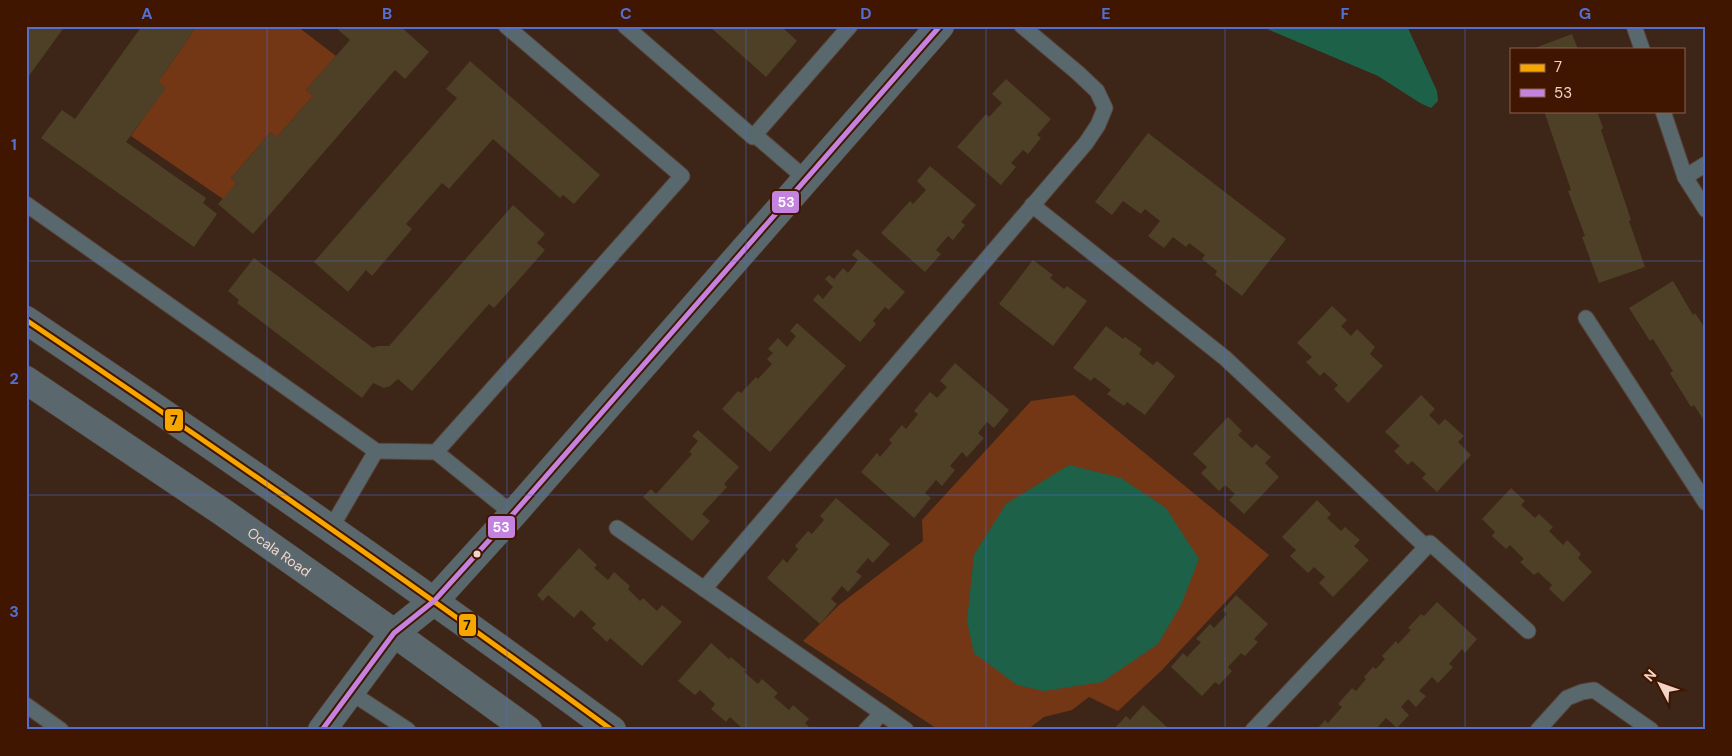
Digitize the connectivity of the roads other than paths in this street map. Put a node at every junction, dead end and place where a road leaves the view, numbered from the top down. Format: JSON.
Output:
{"nodes":[{"id":1,"x":506,"y":26,"type":"edge"},
{"id":2,"x":625,"y":26,"type":"edge"},
{"id":3,"x":850,"y":26,"type":"edge"},
{"id":4,"x":940,"y":26,"type":"edge"},
{"id":5,"x":1022,"y":26,"type":"edge"},
{"id":6,"x":1634,"y":26,"type":"edge"},
{"id":7,"x":1642,"y":48,"type":"edge"},
{"id":8,"x":1663,"y":112,"type":"edge"},
{"id":9,"x":755,"y":134,"type":"junction"},
{"id":10,"x":1706,"y":164,"type":"edge"},
{"id":11,"x":1685,"y":176,"type":"junction"},
{"id":12,"x":806,"y":179,"type":"junction"},
{"id":13,"x":26,"y":204,"type":"edge"},
{"id":14,"x":1032,"y":205,"type":"junction"},
{"id":15,"x":1706,"y":210,"type":"edge"},
{"id":16,"x":1586,"y":318,"type":"dead end"},
{"id":17,"x":26,"y":320,"type":"edge"},
{"id":18,"x":26,"y":380,"type":"edge"},
{"id":19,"x":376,"y":451,"type":"junction"},
{"id":20,"x":436,"y":452,"type":"junction"},
{"id":21,"x":1706,"y":503,"type":"edge"},
{"id":22,"x":513,"y":514,"type":"junction"},
{"id":23,"x":331,"y":528,"type":"junction"},
{"id":24,"x":617,"y":528,"type":"dead end"},
{"id":25,"x":1426,"y":547,"type":"junction"},
{"id":26,"x":704,"y":589,"type":"junction"},
{"id":27,"x":434,"y":601,"type":"junction"},
{"id":28,"x":1528,"y":631,"type":"dead end"},
{"id":29,"x":394,"y":633,"type":"junction"},
{"id":30,"x":350,"y":692,"type":"junction"},
{"id":31,"x":26,"y":705,"type":"edge"},
{"id":32,"x":882,"y":713,"type":"junction"},
{"id":33,"x":61,"y":730,"type":"edge"},
{"id":34,"x":322,"y":730,"type":"edge"},
{"id":35,"x":408,"y":730,"type":"edge"},
{"id":36,"x":528,"y":730,"type":"edge"},
{"id":37,"x":612,"y":730,"type":"edge"},
{"id":38,"x":866,"y":730,"type":"edge"},
{"id":39,"x":906,"y":730,"type":"edge"},
{"id":40,"x":1253,"y":730,"type":"edge"},
{"id":41,"x":1538,"y":730,"type":"edge"},
{"id":42,"x":1651,"y":730,"type":"edge"}],
"edges":[{"from":1,"to":20,"type":"lane"},
{"from":2,"to":9,"type":"lane"},
{"from":3,"to":9,"type":"lane"},
{"from":4,"to":12,"type":"street"},
{"from":5,"to":14,"type":"lane"},
{"from":6,"to":7,"type":"lane"},
{"from":8,"to":11,"type":"lane"},
{"from":9,"to":12,"type":"lane"},
{"from":10,"to":11,"type":"lane"},
{"from":11,"to":15,"type":"lane"},
{"from":12,"to":22,"type":"street"},
{"from":13,"to":19,"type":"lane"},
{"from":14,"to":25,"type":"lane"},
{"from":14,"to":26,"type":"lane"},
{"from":16,"to":21,"type":"lane"},
{"from":17,"to":23,"type":"main road"},
{"from":18,"to":29,"type":"main road","name":"Ocala Road"},
{"from":19,"to":20,"type":"lane"},
{"from":19,"to":23,"type":"lane"},
{"from":20,"to":22,"type":"lane"},
{"from":22,"to":27,"type":"street"},
{"from":23,"to":27,"type":"main road"},
{"from":24,"to":26,"type":"lane"},
{"from":25,"to":28,"type":"lane"},
{"from":25,"to":40,"type":"lane"},
{"from":26,"to":32,"type":"lane"},
{"from":27,"to":29,"type":"street"},
{"from":27,"to":37,"type":"main road"},
{"from":29,"to":30,"type":"street"},
{"from":29,"to":36,"type":"main road","name":"Ocala Road"},
{"from":30,"to":34,"type":"street"},
{"from":30,"to":35,"type":"lane"},
{"from":31,"to":33,"type":"lane"},
{"from":32,"to":38,"type":"lane"},
{"from":32,"to":39,"type":"lane"},
{"from":41,"to":42,"type":"lane"}]}
